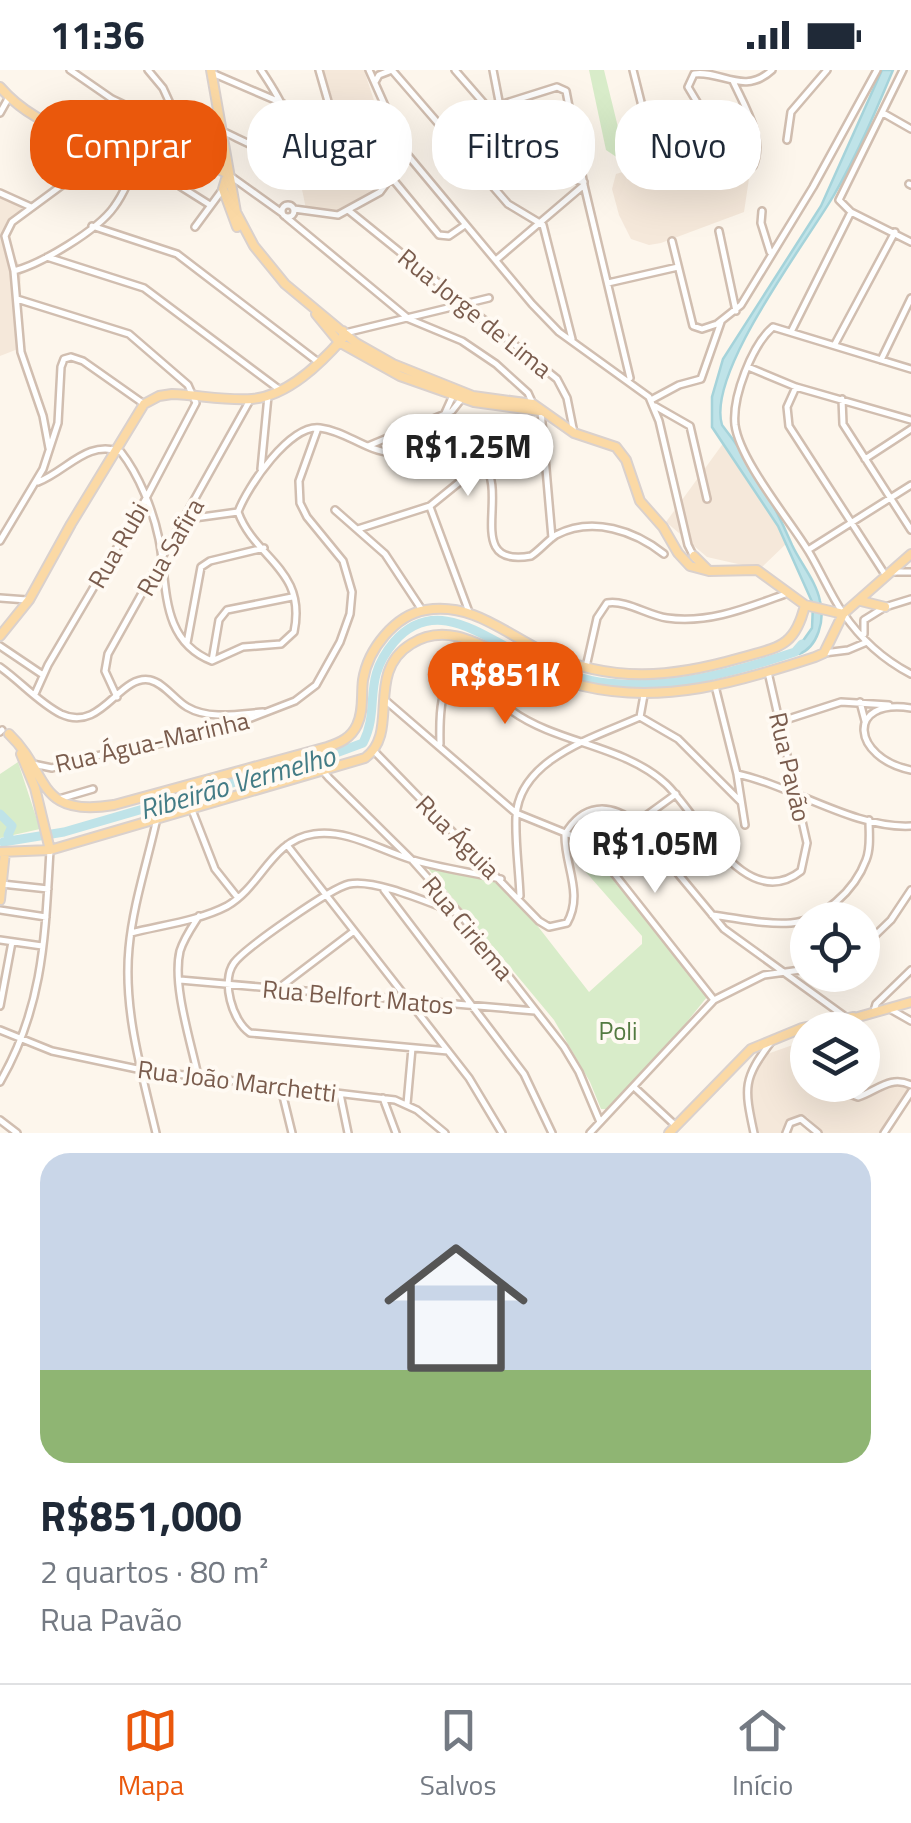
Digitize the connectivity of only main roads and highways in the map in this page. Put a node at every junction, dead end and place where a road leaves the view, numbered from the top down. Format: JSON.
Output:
{"nodes":[{"id":1,"x":211,"y":71,"type":"edge"},
{"id":2,"x":0,"y":87,"type":"edge"},
{"id":3,"x":30,"y":110,"type":"edge"},
{"id":4,"x":228,"y":174,"type":"junction"},
{"id":5,"x":227,"y":178,"type":"edge"},
{"id":6,"x":225,"y":190,"type":"edge"},
{"id":7,"x":344,"y":332,"type":"junction"},
{"id":8,"x":339,"y":342,"type":"junction"},
{"id":9,"x":376,"y":356,"type":"junction"},
{"id":10,"x":459,"y":395,"type":"junction"},
{"id":11,"x":911,"y":554,"type":"edge"},
{"id":12,"x":694,"y":556,"type":"road end"},
{"id":13,"x":709,"y":571,"type":"junction"},
{"id":14,"x":861,"y":601,"type":"junction"},
{"id":15,"x":808,"y":606,"type":"junction"},
{"id":16,"x":885,"y":606,"type":"road end"},
{"id":17,"x":844,"y":614,"type":"junction"},
{"id":18,"x":0,"y":636,"type":"edge"},
{"id":19,"x":3,"y":731,"type":"edge"},
{"id":20,"x":50,"y":850,"type":"junction"},
{"id":21,"x":2,"y":852,"type":"edge"},
{"id":22,"x":2,"y":884,"type":"edge"},
{"id":23,"x":0,"y":900,"type":"edge"},
{"id":24,"x":911,"y":1002,"type":"edge"},
{"id":25,"x":870,"y":1012,"type":"edge"},
{"id":26,"x":790,"y":1035,"type":"edge"},
{"id":27,"x":672,"y":1130,"type":"edge"}],
"edges":[{"from":1,"to":4,"type":"main road"},
{"from":2,"to":3,"type":"main road"},
{"from":4,"to":5,"type":"main road"},
{"from":4,"to":7,"type":"main road"},
{"from":6,"to":8,"type":"main road"},
{"from":7,"to":8,"type":"main road"},
{"from":7,"to":9,"type":"main road"},
{"from":8,"to":9,"type":"main road"},
{"from":8,"to":10,"type":"main road"},
{"from":8,"to":18,"type":"main road"},
{"from":9,"to":10,"type":"main road"},
{"from":10,"to":13,"type":"main road"},
{"from":11,"to":14,"type":"main road"},
{"from":12,"to":13,"type":"main road"},
{"from":13,"to":15,"type":"main road"},
{"from":14,"to":16,"type":"main road"},
{"from":14,"to":17,"type":"main road"},
{"from":15,"to":17,"type":"main road"},
{"from":15,"to":19,"type":"main road","name":"Rua Água-Marinha"},
{"from":17,"to":20,"type":"main road"},
{"from":19,"to":20,"type":"main road"},
{"from":20,"to":21,"type":"main road"},
{"from":21,"to":22,"type":"main road"},
{"from":22,"to":23,"type":"main road"},
{"from":24,"to":25,"type":"main road"},
{"from":26,"to":27,"type":"main road"}]}
